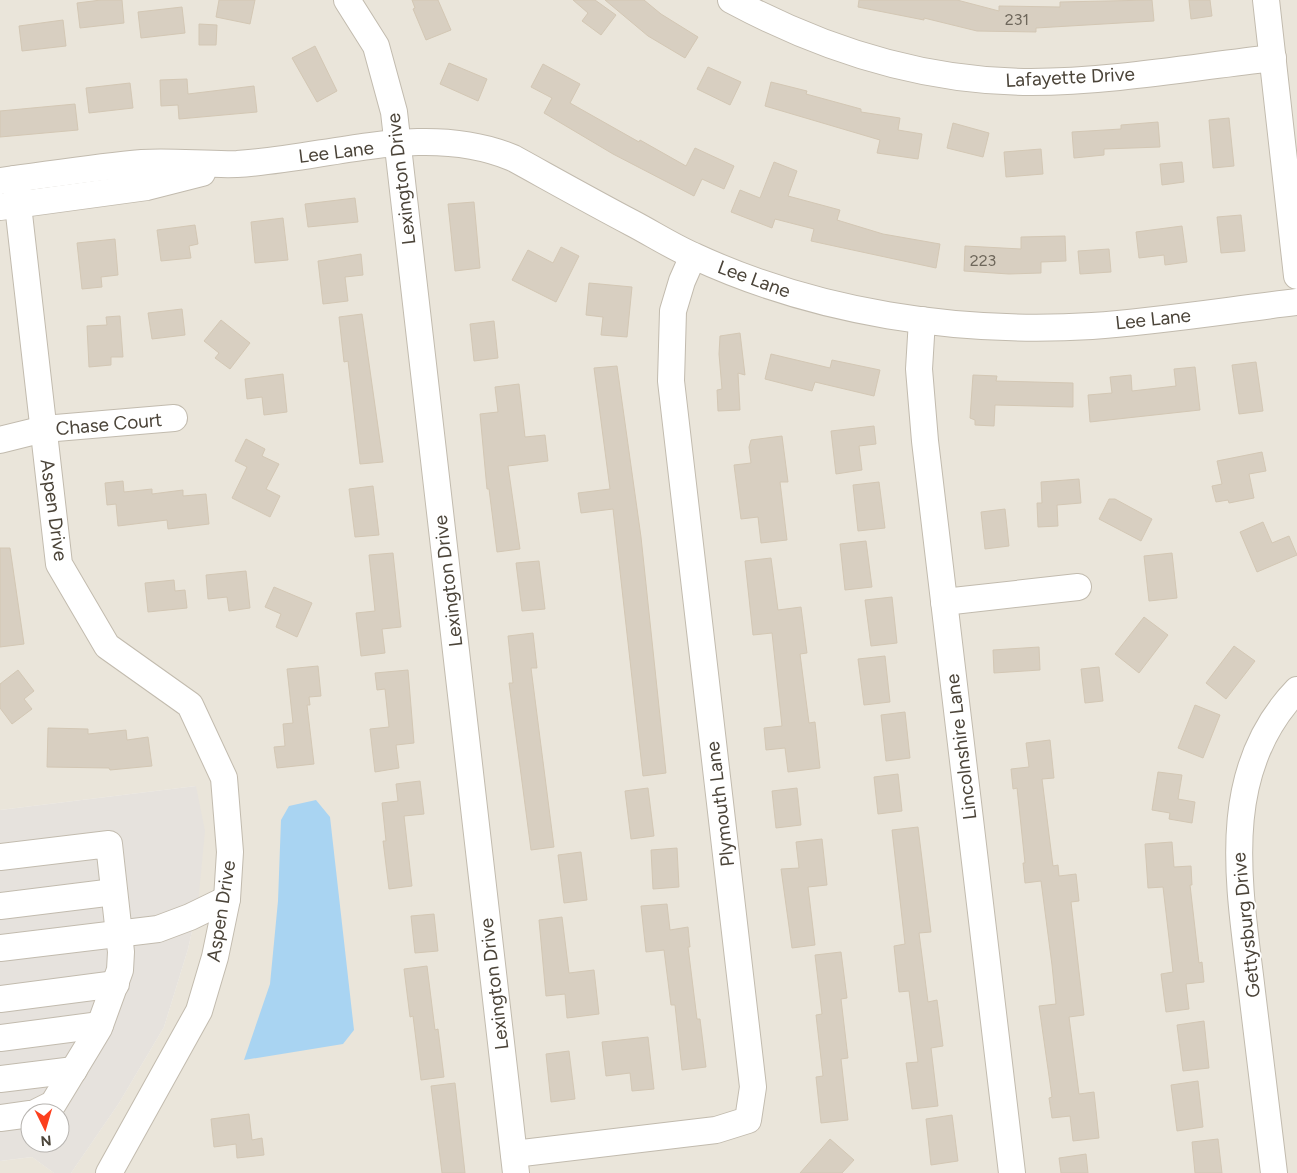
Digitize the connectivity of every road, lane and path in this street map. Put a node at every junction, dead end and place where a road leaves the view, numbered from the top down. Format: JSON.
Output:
{"nodes":[{"id":1,"x":347,"y":0,"type":"edge"},
{"id":2,"x":731,"y":0,"type":"edge"},
{"id":3,"x":1266,"y":0,"type":"edge"},
{"id":4,"x":1273,"y":58,"type":"junction"},
{"id":5,"x":397,"y":144,"type":"junction"},
{"id":6,"x":237,"y":164,"type":"junction"},
{"id":7,"x":8,"y":180,"type":"edge"},
{"id":8,"x":9,"y":206,"type":"edge"},
{"id":9,"x":693,"y":256,"type":"junction"},
{"id":10,"x":1297,"y":276,"type":"edge"},
{"id":11,"x":1297,"y":302,"type":"edge"},
{"id":12,"x":922,"y":320,"type":"junction"},
{"id":13,"x":174,"y":418,"type":"dead end"},
{"id":14,"x":44,"y":429,"type":"junction"},
{"id":15,"x":0,"y":440,"type":"edge"},
{"id":16,"x":1078,"y":587,"type":"dead end"},
{"id":17,"x":944,"y":602,"type":"junction"},
{"id":18,"x":1297,"y":690,"type":"edge"},
{"id":19,"x":0,"y":857,"type":"edge"},
{"id":20,"x":114,"y":892,"type":"junction"},
{"id":21,"x":226,"y":899,"type":"junction"},
{"id":22,"x":0,"y":906,"type":"edge"},
{"id":23,"x":119,"y":934,"type":"junction"},
{"id":24,"x":0,"y":948,"type":"edge"},
{"id":25,"x":116,"y":984,"type":"junction"},
{"id":26,"x":0,"y":998,"type":"edge"},
{"id":27,"x":100,"y":1025,"type":"junction"},
{"id":28,"x":0,"y":1038,"type":"edge"},
{"id":29,"x":74,"y":1070,"type":"junction"},
{"id":30,"x":0,"y":1078,"type":"edge"},
{"id":31,"x":54,"y":1103,"type":"edge"},
{"id":32,"x":20,"y":1115,"type":"edge"},
{"id":33,"x":0,"y":1118,"type":"edge"},
{"id":34,"x":515,"y":1164,"type":"edge"},
{"id":35,"x":109,"y":1173,"type":"edge"},
{"id":36,"x":1012,"y":1173,"type":"edge"},
{"id":37,"x":1274,"y":1173,"type":"edge"}],
"edges":[{"from":1,"to":5,"type":"street","name":"Lexington Drive"},
{"from":2,"to":4,"type":"street","name":"Lafayette Drive"},
{"from":3,"to":4,"type":"street"},
{"from":4,"to":10,"type":"street"},
{"from":5,"to":6,"type":"street","name":"Lee Lane"},
{"from":5,"to":9,"type":"street","name":"Lee Lane"},
{"from":5,"to":34,"type":"street","name":"Lexington Drive"},
{"from":6,"to":7,"type":"street","name":"Lee Lane"},
{"from":6,"to":8,"type":"street","name":"Lee Lane"},
{"from":7,"to":8,"type":"street","name":"Aspen Drive"},
{"from":8,"to":14,"type":"street","name":"Aspen Drive"},
{"from":9,"to":12,"type":"street","name":"Lee Lane"},
{"from":9,"to":34,"type":"street","name":"Plymouth Lane"},
{"from":11,"to":12,"type":"street","name":"Lee Lane"},
{"from":12,"to":17,"type":"street","name":"Lincolnshire Lane"},
{"from":13,"to":14,"type":"street","name":"Chase Court"},
{"from":14,"to":15,"type":"street","name":"Chase Court"},
{"from":14,"to":21,"type":"street","name":"Aspen Drive"},
{"from":16,"to":17,"type":"street"},
{"from":17,"to":36,"type":"street","name":"Lincolnshire Lane"},
{"from":18,"to":37,"type":"street","name":"Gettysburg Drive"},
{"from":19,"to":20,"type":"street"},
{"from":20,"to":22,"type":"street"},
{"from":20,"to":23,"type":"street"},
{"from":21,"to":23,"type":"street"},
{"from":21,"to":35,"type":"street","name":"Aspen Drive"},
{"from":23,"to":24,"type":"street"},
{"from":23,"to":25,"type":"street"},
{"from":25,"to":26,"type":"street"},
{"from":25,"to":27,"type":"street"},
{"from":27,"to":28,"type":"street"},
{"from":27,"to":29,"type":"street"},
{"from":29,"to":30,"type":"street"},
{"from":29,"to":31,"type":"street"},
{"from":32,"to":33,"type":"street"}]}
